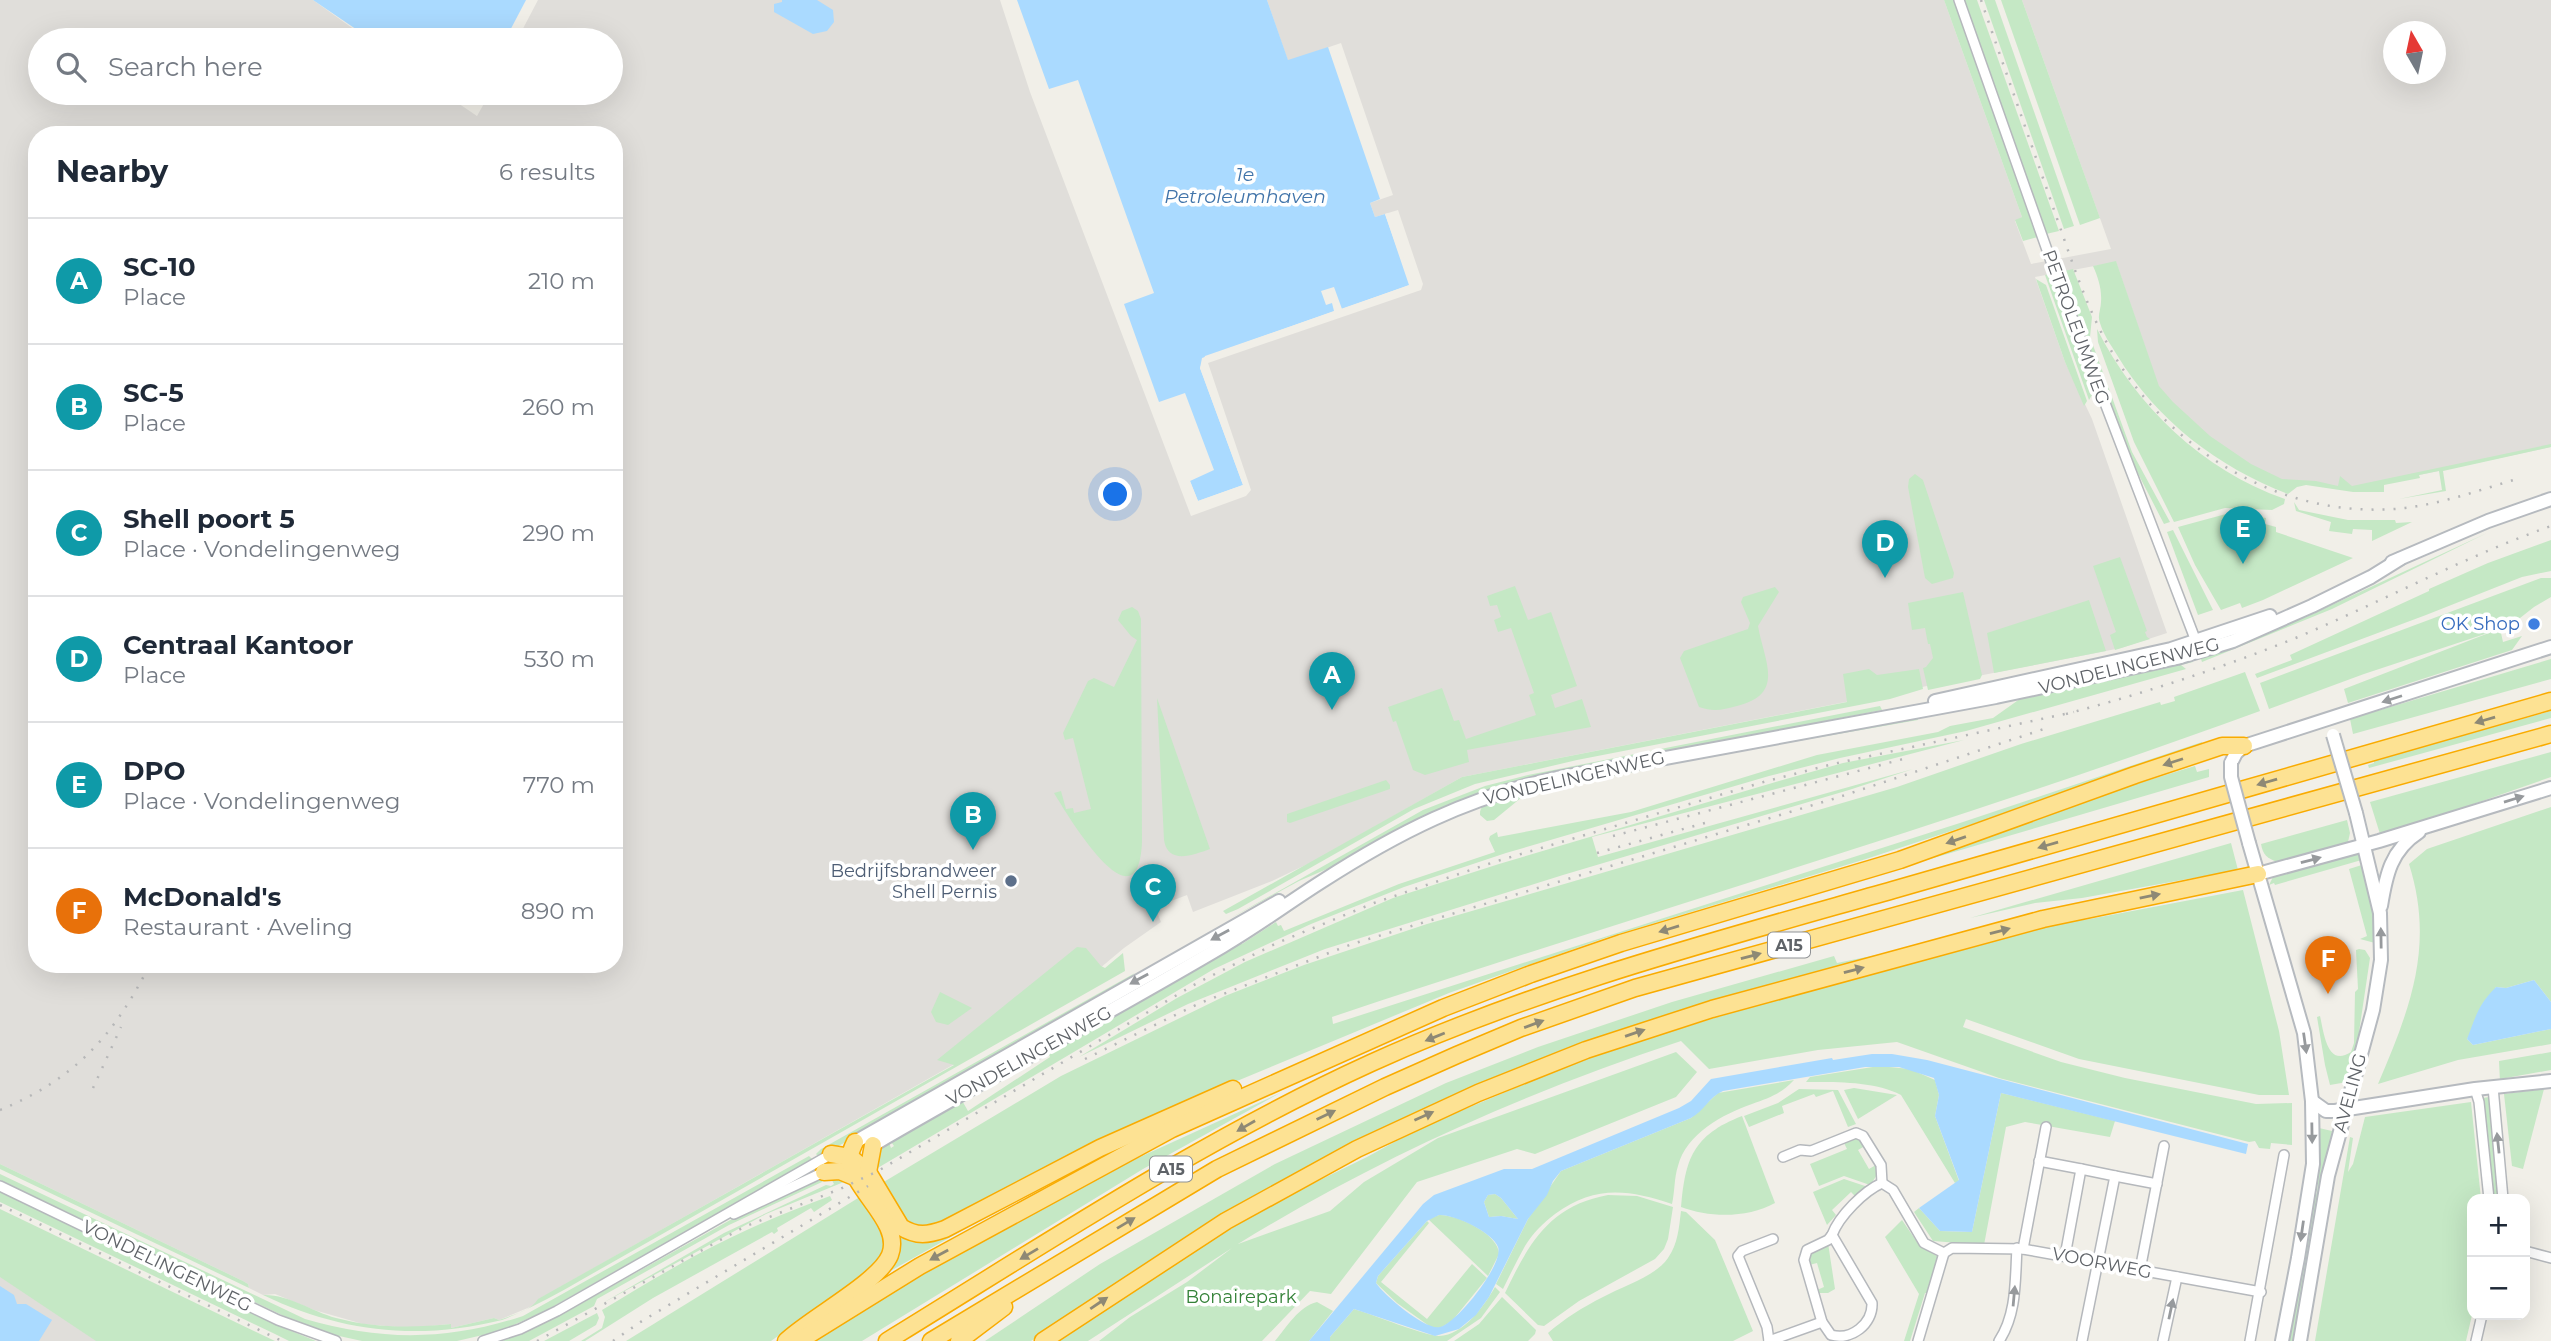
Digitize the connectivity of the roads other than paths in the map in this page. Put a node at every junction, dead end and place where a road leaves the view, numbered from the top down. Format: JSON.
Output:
{"nodes":[{"id":1,"x":1959,"y":0,"type":"edge"},
{"id":2,"x":2551,"y":499,"type":"edge"},
{"id":3,"x":2198,"y":647,"type":"junction"},
{"id":4,"x":2551,"y":647,"type":"edge"},
{"id":5,"x":2551,"y":701,"type":"edge"},
{"id":6,"x":2319,"y":721,"type":"junction"},
{"id":7,"x":2551,"y":734,"type":"edge"},
{"id":8,"x":2244,"y":746,"type":"junction"},
{"id":9,"x":2551,"y":788,"type":"edge"},
{"id":10,"x":2431,"y":825,"type":"junction"},
{"id":11,"x":2365,"y":845,"type":"junction"},
{"id":12,"x":2258,"y":874,"type":"junction"},
{"id":13,"x":1324,"y":880,"type":"junction"},
{"id":14,"x":2380,"y":913,"type":"junction"},
{"id":15,"x":1338,"y":1054,"type":"junction"},
{"id":16,"x":1373,"y":1062,"type":"junction"},
{"id":17,"x":2551,"y":1081,"type":"edge"},
{"id":18,"x":2493,"y":1087,"type":"junction"},
{"id":19,"x":2475,"y":1089,"type":"junction"},
{"id":20,"x":2312,"y":1101,"type":"junction"},
{"id":21,"x":2346,"y":1110,"type":"junction"},
{"id":22,"x":2046,"y":1127,"type":"dead end"},
{"id":23,"x":873,"y":1145,"type":"junction"},
{"id":24,"x":2164,"y":1146,"type":"dead end"},
{"id":25,"x":852,"y":1150,"type":"junction"},
{"id":26,"x":831,"y":1154,"type":"joint"},
{"id":27,"x":2284,"y":1155,"type":"dead end"},
{"id":28,"x":1783,"y":1157,"type":"dead end"},
{"id":29,"x":2039,"y":1161,"type":"junction"},
{"id":30,"x":2081,"y":1169,"type":"junction"},
{"id":31,"x":824,"y":1172,"type":"junction"},
{"id":32,"x":862,"y":1175,"type":"junction"},
{"id":33,"x":1085,"y":1175,"type":"junction"},
{"id":34,"x":2115,"y":1176,"type":"junction"},
{"id":35,"x":1882,"y":1183,"type":"junction"},
{"id":36,"x":2157,"y":1184,"type":"junction"},
{"id":37,"x":0,"y":1186,"type":"edge"},
{"id":38,"x":2488,"y":1194,"type":"edge"},
{"id":39,"x":2503,"y":1194,"type":"edge"},
{"id":40,"x":726,"y":1216,"type":"junction"},
{"id":41,"x":1832,"y":1236,"type":"junction"},
{"id":42,"x":1773,"y":1239,"type":"dead end"},
{"id":43,"x":2020,"y":1248,"type":"junction"},
{"id":44,"x":2530,"y":1252,"type":"edge"},
{"id":45,"x":1944,"y":1253,"type":"junction"},
{"id":46,"x":2066,"y":1256,"type":"junction"},
{"id":47,"x":1067,"y":1258,"type":"junction"},
{"id":48,"x":2551,"y":1258,"type":"edge"},
{"id":49,"x":2099,"y":1263,"type":"junction"},
{"id":50,"x":2140,"y":1270,"type":"junction"},
{"id":51,"x":2177,"y":1277,"type":"junction"},
{"id":52,"x":2261,"y":1292,"type":"junction"},
{"id":53,"x":2481,"y":1320,"type":"edge"},
{"id":54,"x":1822,"y":1322,"type":"junction"},
{"id":55,"x":792,"y":1339,"type":"edge"},
{"id":56,"x":336,"y":1341,"type":"edge"},
{"id":57,"x":483,"y":1341,"type":"edge"},
{"id":58,"x":887,"y":1341,"type":"edge"},
{"id":59,"x":931,"y":1341,"type":"edge"},
{"id":60,"x":959,"y":1341,"type":"edge"},
{"id":61,"x":1043,"y":1341,"type":"edge"},
{"id":62,"x":1769,"y":1341,"type":"edge"},
{"id":63,"x":1918,"y":1341,"type":"edge"},
{"id":64,"x":1999,"y":1341,"type":"edge"},
{"id":65,"x":2082,"y":1341,"type":"edge"},
{"id":66,"x":2163,"y":1341,"type":"edge"},
{"id":67,"x":2250,"y":1341,"type":"edge"},
{"id":68,"x":2282,"y":1341,"type":"edge"},
{"id":69,"x":2300,"y":1341,"type":"edge"},
{"id":70,"x":2476,"y":1341,"type":"edge"}],
"edges":[{"from":1,"to":3,"type":"street","name":"PETROLEUMWEG"},
{"from":2,"to":3,"type":"street","name":"VONDELINGENWEG"},
{"from":3,"to":13,"type":"street","name":"VONDELINGENWEG"},
{"from":4,"to":6,"type":"street","one_way":true},
{"from":5,"to":16,"type":"highway","number":"A15","one_way":true},
{"from":6,"to":8,"type":"street"},
{"from":6,"to":11,"type":"street","name":"AVELING","bridge":true},
{"from":47,"to":7,"type":"highway","number":"A15","one_way":true},
{"from":8,"to":12,"type":"street","name":"AVELING","bridge":true},
{"from":8,"to":15,"type":"highway","number":"A15","one_way":true},
{"from":10,"to":9,"type":"street","one_way":true},
{"from":10,"to":11,"type":"street"},
{"from":10,"to":14,"type":"street"},
{"from":12,"to":11,"type":"street","one_way":true},
{"from":11,"to":14,"type":"street","name":"AVELING"},
{"from":12,"to":20,"type":"street","name":"AVELING","one_way":true},
{"from":61,"to":12,"type":"highway","number":"A15","one_way":true},
{"from":13,"to":23,"type":"street","name":"VONDELINGENWEG"},
{"from":13,"to":25,"type":"street","name":"VONDELINGENWEG","one_way":true},
{"from":21,"to":14,"type":"street","name":"AVELING","one_way":true},
{"from":15,"to":32,"type":"highway","number":"A15"},
{"from":15,"to":33,"type":"highway","number":"A15"},
{"from":16,"to":33,"type":"highway","number":"A15"},
{"from":16,"to":58,"type":"highway","number":"A15","one_way":true},
{"from":17,"to":18,"type":"street"},
{"from":18,"to":19,"type":"street"},
{"from":39,"to":18,"type":"street","one_way":true},
{"from":19,"to":21,"type":"street"},
{"from":19,"to":38,"type":"street"},
{"from":20,"to":21,"type":"street"},
{"from":20,"to":68,"type":"street","name":"AVELING","one_way":true},
{"from":21,"to":69,"type":"street","name":"AVELING"},
{"from":22,"to":29,"type":"street"},
{"from":23,"to":25,"type":"street","name":"VONDELINGENWEG"},
{"from":23,"to":32,"type":"highway"},
{"from":24,"to":36,"type":"street"},
{"from":25,"to":26,"type":"highway"},
{"from":25,"to":31,"type":"street","name":"VONDELINGENWEG"},
{"from":25,"to":32,"type":"highway","number":"A15"},
{"from":26,"to":40,"type":"street","name":"VONDELINGENWEG"},
{"from":27,"to":52,"type":"street"},
{"from":28,"to":35,"type":"street"},
{"from":29,"to":30,"type":"street"},
{"from":29,"to":43,"type":"street"},
{"from":30,"to":34,"type":"street"},
{"from":30,"to":46,"type":"street"},
{"from":31,"to":32,"type":"highway"},
{"from":31,"to":40,"type":"street","name":"VONDELINGENWEG"},
{"from":32,"to":55,"type":"highway","number":"A15"},
{"from":33,"to":55,"type":"highway","number":"A15","one_way":true},
{"from":34,"to":36,"type":"street"},
{"from":34,"to":49,"type":"street"},
{"from":35,"to":41,"type":"street"},
{"from":35,"to":45,"type":"street"},
{"from":36,"to":50,"type":"street"},
{"from":37,"to":56,"type":"street","name":"VONDELINGENWEG"},
{"from":40,"to":57,"type":"street","name":"VONDELINGENWEG"},
{"from":41,"to":54,"type":"street"},
{"from":41,"to":54,"type":"street"},
{"from":42,"to":62,"type":"street"},
{"from":43,"to":45,"type":"street","name":"VOORWEG"},
{"from":43,"to":46,"type":"street","name":"VOORWEG"},
{"from":64,"to":43,"type":"street","one_way":true},
{"from":44,"to":48,"type":"street"},
{"from":45,"to":63,"type":"street"},
{"from":46,"to":49,"type":"street","name":"VOORWEG"},
{"from":47,"to":59,"type":"highway","number":"A15"},
{"from":47,"to":60,"type":"highway","number":"A15"},
{"from":49,"to":50,"type":"street","name":"VOORWEG"},
{"from":49,"to":65,"type":"street"},
{"from":50,"to":51,"type":"street","name":"VOORWEG"},
{"from":51,"to":52,"type":"street","name":"VOORWEG"},
{"from":66,"to":51,"type":"street","one_way":true},
{"from":52,"to":67,"type":"street"},
{"from":53,"to":70,"type":"street"},
{"from":54,"to":62,"type":"street"}]}
